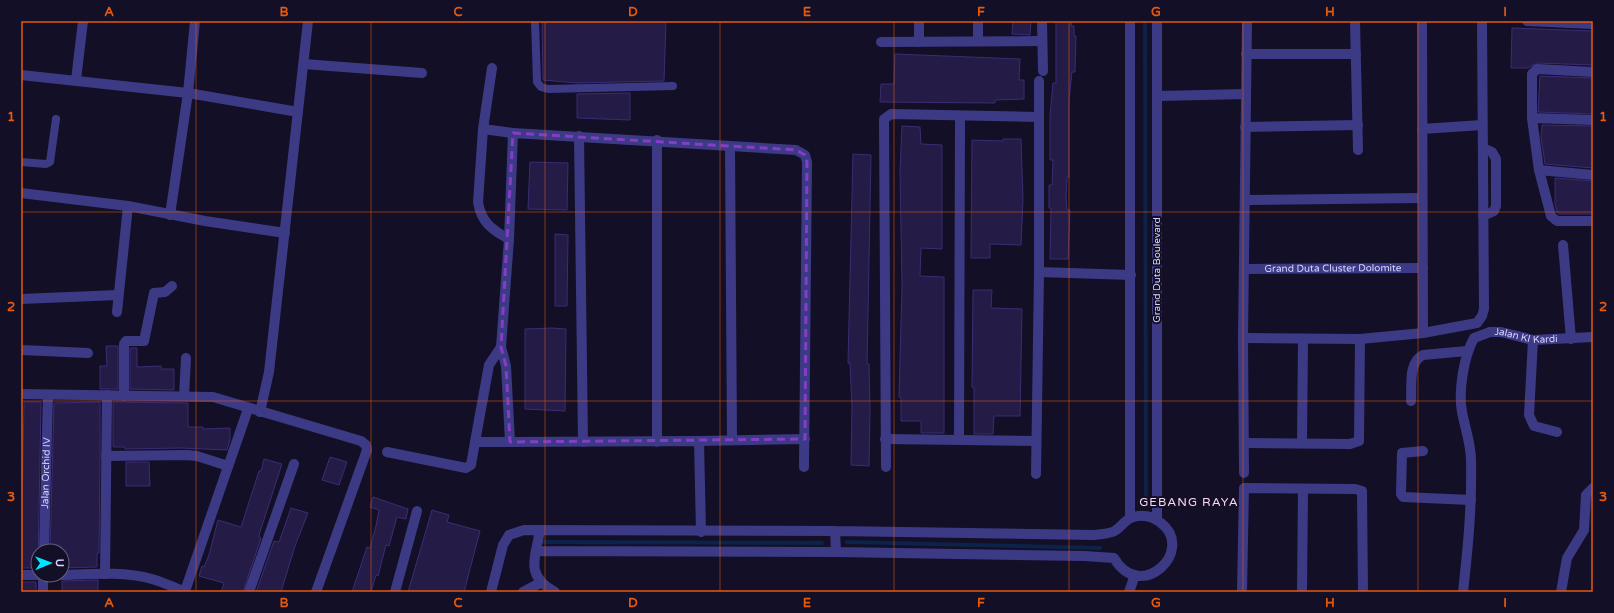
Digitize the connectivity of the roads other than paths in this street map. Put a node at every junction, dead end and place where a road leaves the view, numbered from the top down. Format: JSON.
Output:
{"nodes":[{"id":1,"x":83,"y":21,"type":"edge"},
{"id":2,"x":195,"y":21,"type":"edge"},
{"id":3,"x":308,"y":21,"type":"edge"},
{"id":4,"x":535,"y":21,"type":"edge"},
{"id":5,"x":919,"y":21,"type":"edge"},
{"id":6,"x":978,"y":21,"type":"edge"},
{"id":7,"x":1042,"y":21,"type":"edge"},
{"id":8,"x":1130,"y":21,"type":"edge"},
{"id":9,"x":1157,"y":21,"type":"edge"},
{"id":10,"x":1247,"y":21,"type":"edge"},
{"id":11,"x":1355,"y":21,"type":"edge"},
{"id":12,"x":1422,"y":21,"type":"edge"},
{"id":13,"x":1482,"y":21,"type":"edge"},
{"id":14,"x":1527,"y":21,"type":"edge"},
{"id":15,"x":1593,"y":24,"type":"edge"},
{"id":16,"x":978,"y":40,"type":"junction"},
{"id":17,"x":1042,"y":40,"type":"junction"},
{"id":18,"x":881,"y":42,"type":"dead end"},
{"id":19,"x":919,"y":42,"type":"junction"},
{"id":20,"x":1246,"y":54,"type":"junction"},
{"id":21,"x":1356,"y":54,"type":"junction"},
{"id":22,"x":304,"y":64,"type":"junction"},
{"id":23,"x":492,"y":68,"type":"dead end"},
{"id":24,"x":1042,"y":71,"type":"dead end"},
{"id":25,"x":1593,"y":72,"type":"edge"},
{"id":26,"x":422,"y":73,"type":"dead end"},
{"id":27,"x":21,"y":75,"type":"edge"},
{"id":28,"x":76,"y":80,"type":"junction"},
{"id":29,"x":1039,"y":81,"type":"dead end"},
{"id":30,"x":673,"y":86,"type":"dead end"},
{"id":31,"x":188,"y":93,"type":"junction"},
{"id":32,"x":1246,"y":94,"type":"junction"},
{"id":33,"x":1158,"y":96,"type":"junction"},
{"id":34,"x":298,"y":112,"type":"junction"},
{"id":35,"x":960,"y":116,"type":"junction"},
{"id":36,"x":1038,"y":117,"type":"junction"},
{"id":37,"x":1532,"y":118,"type":"junction"},
{"id":38,"x":56,"y":119,"type":"dead end"},
{"id":39,"x":1593,"y":120,"type":"edge"},
{"id":40,"x":1358,"y":125,"type":"junction"},
{"id":41,"x":1482,"y":125,"type":"junction"},
{"id":42,"x":1245,"y":127,"type":"junction"},
{"id":43,"x":483,"y":129,"type":"junction"},
{"id":44,"x":1422,"y":129,"type":"junction"},
{"id":45,"x":513,"y":133,"type":"junction"},
{"id":46,"x":579,"y":136,"type":"junction"},
{"id":47,"x":657,"y":140,"type":"junction"},
{"id":48,"x":730,"y":147,"type":"junction"},
{"id":49,"x":1358,"y":150,"type":"dead end"},
{"id":50,"x":21,"y":162,"type":"edge"},
{"id":51,"x":1539,"y":170,"type":"junction"},
{"id":52,"x":1593,"y":175,"type":"edge"},
{"id":53,"x":21,"y":193,"type":"edge"},
{"id":54,"x":1421,"y":198,"type":"junction"},
{"id":55,"x":1245,"y":200,"type":"junction"},
{"id":56,"x":128,"y":206,"type":"junction"},
{"id":57,"x":170,"y":215,"type":"junction"},
{"id":58,"x":1593,"y":221,"type":"edge"},
{"id":59,"x":285,"y":233,"type":"junction"},
{"id":60,"x":509,"y":239,"type":"junction"},
{"id":61,"x":1563,"y":246,"type":"dead end"},
{"id":62,"x":1423,"y":268,"type":"junction"},
{"id":63,"x":1244,"y":269,"type":"junction"},
{"id":64,"x":1039,"y":272,"type":"junction"},
{"id":65,"x":1131,"y":274,"type":"junction"},
{"id":66,"x":172,"y":286,"type":"dead end"},
{"id":67,"x":118,"y":295,"type":"junction"},
{"id":68,"x":21,"y":299,"type":"edge"},
{"id":69,"x":117,"y":312,"type":"dead end"},
{"id":70,"x":1423,"y":333,"type":"junction"},
{"id":71,"x":1593,"y":337,"type":"edge"},
{"id":72,"x":1243,"y":338,"type":"junction"},
{"id":73,"x":1303,"y":339,"type":"junction"},
{"id":74,"x":1360,"y":339,"type":"junction"},
{"id":75,"x":1571,"y":339,"type":"junction"},
{"id":76,"x":1533,"y":340,"type":"junction"},
{"id":77,"x":501,"y":347,"type":"junction"},
{"id":78,"x":21,"y":350,"type":"edge"},
{"id":79,"x":1467,"y":351,"type":"junction"},
{"id":80,"x":88,"y":353,"type":"dead end"},
{"id":81,"x":186,"y":358,"type":"dead end"},
{"id":82,"x":21,"y":394,"type":"edge"},
{"id":83,"x":48,"y":395,"type":"junction"},
{"id":84,"x":107,"y":395,"type":"junction"},
{"id":85,"x":124,"y":396,"type":"junction"},
{"id":86,"x":184,"y":396,"type":"junction"},
{"id":87,"x":1411,"y":401,"type":"dead end"},
{"id":88,"x":248,"y":409,"type":"junction"},
{"id":89,"x":260,"y":412,"type":"junction"},
{"id":90,"x":1557,"y":432,"type":"dead end"},
{"id":91,"x":804,"y":439,"type":"junction"},
{"id":92,"x":885,"y":439,"type":"junction"},
{"id":93,"x":732,"y":440,"type":"junction"},
{"id":94,"x":959,"y":440,"type":"junction"},
{"id":95,"x":699,"y":441,"type":"junction"},
{"id":96,"x":1036,"y":441,"type":"junction"},
{"id":97,"x":475,"y":442,"type":"junction"},
{"id":98,"x":510,"y":442,"type":"junction"},
{"id":99,"x":583,"y":442,"type":"junction"},
{"id":100,"x":657,"y":442,"type":"junction"},
{"id":101,"x":1244,"y":443,"type":"junction"},
{"id":102,"x":1302,"y":443,"type":"junction"},
{"id":103,"x":1423,"y":451,"type":"dead end"},
{"id":104,"x":387,"y":452,"type":"dead end"},
{"id":105,"x":106,"y":456,"type":"junction"},
{"id":106,"x":294,"y":464,"type":"dead end"},
{"id":107,"x":228,"y":466,"type":"junction"},
{"id":108,"x":804,"y":467,"type":"dead end"},
{"id":109,"x":886,"y":467,"type":"dead end"},
{"id":110,"x":1244,"y":473,"type":"dead end"},
{"id":111,"x":1036,"y":474,"type":"dead end"},
{"id":112,"x":1593,"y":488,"type":"edge"},
{"id":113,"x":1302,"y":489,"type":"junction"},
{"id":114,"x":1471,"y":500,"type":"junction"},
{"id":115,"x":416,"y":511,"type":"dead end"},
{"id":116,"x":1130,"y":518,"type":"junction"},
{"id":117,"x":1157,"y":520,"type":"junction"},
{"id":118,"x":540,"y":530,"type":"junction"},
{"id":119,"x":702,"y":532,"type":"junction"},
{"id":120,"x":835,"y":532,"type":"junction"},
{"id":121,"x":44,"y":543,"type":"edge"},
{"id":122,"x":836,"y":550,"type":"junction"},
{"id":123,"x":537,"y":551,"type":"junction"},
{"id":124,"x":105,"y":574,"type":"junction"},
{"id":125,"x":70,"y":575,"type":"edge"},
{"id":126,"x":1135,"y":575,"type":"junction"},
{"id":127,"x":540,"y":583,"type":"junction"},
{"id":128,"x":185,"y":592,"type":"edge"},
{"id":129,"x":249,"y":592,"type":"edge"},
{"id":130,"x":316,"y":592,"type":"edge"},
{"id":131,"x":394,"y":592,"type":"edge"},
{"id":132,"x":491,"y":592,"type":"edge"},
{"id":133,"x":523,"y":592,"type":"edge"},
{"id":134,"x":555,"y":592,"type":"edge"},
{"id":135,"x":1129,"y":592,"type":"edge"},
{"id":136,"x":1242,"y":592,"type":"edge"},
{"id":137,"x":1302,"y":592,"type":"edge"},
{"id":138,"x":1363,"y":592,"type":"edge"},
{"id":139,"x":1463,"y":592,"type":"edge"},
{"id":140,"x":1561,"y":592,"type":"edge"}],
"edges":[{"from":1,"to":28,"type":"street"},
{"from":2,"to":31,"type":"street"},
{"from":3,"to":22,"type":"street"},
{"from":4,"to":30,"type":"lane"},
{"from":5,"to":19,"type":"street"},
{"from":6,"to":16,"type":"street"},
{"from":7,"to":17,"type":"street"},
{"from":8,"to":65,"type":"street"},
{"from":9,"to":33,"type":"street","name":"Grand Duta Boulevard"},
{"from":10,"to":20,"type":"street"},
{"from":11,"to":21,"type":"street"},
{"from":12,"to":44,"type":"street"},
{"from":13,"to":41,"type":"street"},
{"from":14,"to":15,"type":"street"},
{"from":16,"to":17,"type":"street"},
{"from":16,"to":19,"type":"street"},
{"from":17,"to":24,"type":"street"},
{"from":18,"to":19,"type":"street"},
{"from":20,"to":21,"type":"street"},
{"from":20,"to":32,"type":"street"},
{"from":21,"to":40,"type":"street"},
{"from":22,"to":26,"type":"street"},
{"from":22,"to":34,"type":"street"},
{"from":23,"to":43,"type":"street"},
{"from":25,"to":37,"type":"street"},
{"from":27,"to":28,"type":"street"},
{"from":28,"to":31,"type":"street"},
{"from":29,"to":36,"type":"street"},
{"from":31,"to":34,"type":"street"},
{"from":31,"to":57,"type":"street"},
{"from":32,"to":33,"type":"street"},
{"from":32,"to":42,"type":"street"},
{"from":33,"to":117,"type":"street","name":"Grand Duta Boulevard"},
{"from":34,"to":59,"type":"street"},
{"from":35,"to":36,"type":"street"},
{"from":35,"to":92,"type":"street"},
{"from":35,"to":94,"type":"street"},
{"from":36,"to":64,"type":"street"},
{"from":37,"to":39,"type":"street"},
{"from":37,"to":51,"type":"street"},
{"from":38,"to":50,"type":"lane"},
{"from":40,"to":42,"type":"street"},
{"from":40,"to":49,"type":"street"},
{"from":41,"to":44,"type":"street"},
{"from":41,"to":70,"type":"street"},
{"from":42,"to":55,"type":"street"},
{"from":43,"to":45,"type":"street"},
{"from":43,"to":60,"type":"street"},
{"from":44,"to":54,"type":"street"},
{"from":45,"to":46,"type":"street"},
{"from":45,"to":60,"type":"street"},
{"from":46,"to":47,"type":"street"},
{"from":46,"to":99,"type":"street"},
{"from":47,"to":48,"type":"street"},
{"from":47,"to":100,"type":"street"},
{"from":48,"to":91,"type":"street"},
{"from":48,"to":93,"type":"street"},
{"from":51,"to":52,"type":"street"},
{"from":51,"to":58,"type":"street"},
{"from":53,"to":56,"type":"street"},
{"from":54,"to":55,"type":"street"},
{"from":54,"to":62,"type":"street"},
{"from":55,"to":63,"type":"street"},
{"from":56,"to":57,"type":"street"},
{"from":56,"to":67,"type":"street"},
{"from":57,"to":59,"type":"street"},
{"from":59,"to":89,"type":"street"},
{"from":60,"to":77,"type":"street"},
{"from":61,"to":75,"type":"street"},
{"from":62,"to":63,"type":"street","name":"Grand Duta Cluster Dolomite"},
{"from":62,"to":70,"type":"street"},
{"from":63,"to":72,"type":"street"},
{"from":64,"to":65,"type":"street"},
{"from":64,"to":96,"type":"street"},
{"from":65,"to":116,"type":"street"},
{"from":66,"to":85,"type":"street"},
{"from":67,"to":68,"type":"street"},
{"from":67,"to":69,"type":"street"},
{"from":70,"to":74,"type":"street"},
{"from":71,"to":75,"type":"street","name":"Jalan KI Kardi"},
{"from":72,"to":73,"type":"street"},
{"from":72,"to":101,"type":"street"},
{"from":73,"to":74,"type":"street"},
{"from":73,"to":102,"type":"street"},
{"from":74,"to":102,"type":"street"},
{"from":75,"to":76,"type":"street","name":"Jalan KI Kardi"},
{"from":76,"to":79,"type":"street","name":"Jalan KI Kardi"},
{"from":76,"to":90,"type":"street"},
{"from":77,"to":97,"type":"street"},
{"from":77,"to":98,"type":"street"},
{"from":78,"to":80,"type":"street"},
{"from":79,"to":87,"type":"street"},
{"from":79,"to":114,"type":"street"},
{"from":81,"to":86,"type":"street"},
{"from":82,"to":83,"type":"street"},
{"from":83,"to":84,"type":"street"},
{"from":83,"to":121,"type":"street","name":"Jalan Orchid IV"},
{"from":84,"to":85,"type":"street"},
{"from":84,"to":105,"type":"street"},
{"from":85,"to":86,"type":"street"},
{"from":86,"to":88,"type":"street"},
{"from":88,"to":89,"type":"street"},
{"from":88,"to":107,"type":"street"},
{"from":89,"to":130,"type":"street"},
{"from":91,"to":93,"type":"street"},
{"from":91,"to":108,"type":"street"},
{"from":92,"to":94,"type":"street"},
{"from":92,"to":109,"type":"street"},
{"from":93,"to":95,"type":"street"},
{"from":94,"to":96,"type":"street"},
{"from":95,"to":100,"type":"street"},
{"from":95,"to":119,"type":"street"},
{"from":96,"to":111,"type":"street"},
{"from":97,"to":98,"type":"street"},
{"from":97,"to":104,"type":"street"},
{"from":98,"to":99,"type":"street"},
{"from":99,"to":100,"type":"street"},
{"from":101,"to":102,"type":"street"},
{"from":101,"to":110,"type":"street"},
{"from":103,"to":114,"type":"street"},
{"from":105,"to":107,"type":"street"},
{"from":105,"to":124,"type":"street"},
{"from":106,"to":129,"type":"street"},
{"from":107,"to":128,"type":"street"},
{"from":112,"to":140,"type":"street"},
{"from":113,"to":136,"type":"street"},
{"from":113,"to":137,"type":"street"},
{"from":113,"to":138,"type":"street"},
{"from":114,"to":139,"type":"street"},
{"from":115,"to":131,"type":"street"},
{"from":116,"to":117,"type":"street"},
{"from":116,"to":120,"type":"street"},
{"from":117,"to":126,"type":"street"},
{"from":118,"to":119,"type":"street"},
{"from":118,"to":123,"type":"street"},
{"from":118,"to":132,"type":"street"},
{"from":119,"to":120,"type":"street"},
{"from":120,"to":122,"type":"street"},
{"from":122,"to":123,"type":"street"},
{"from":122,"to":126,"type":"street"},
{"from":123,"to":127,"type":"street"},
{"from":124,"to":125,"type":"street"},
{"from":124,"to":128,"type":"street"},
{"from":126,"to":135,"type":"street"},
{"from":127,"to":133,"type":"street"},
{"from":127,"to":134,"type":"street"}]}
